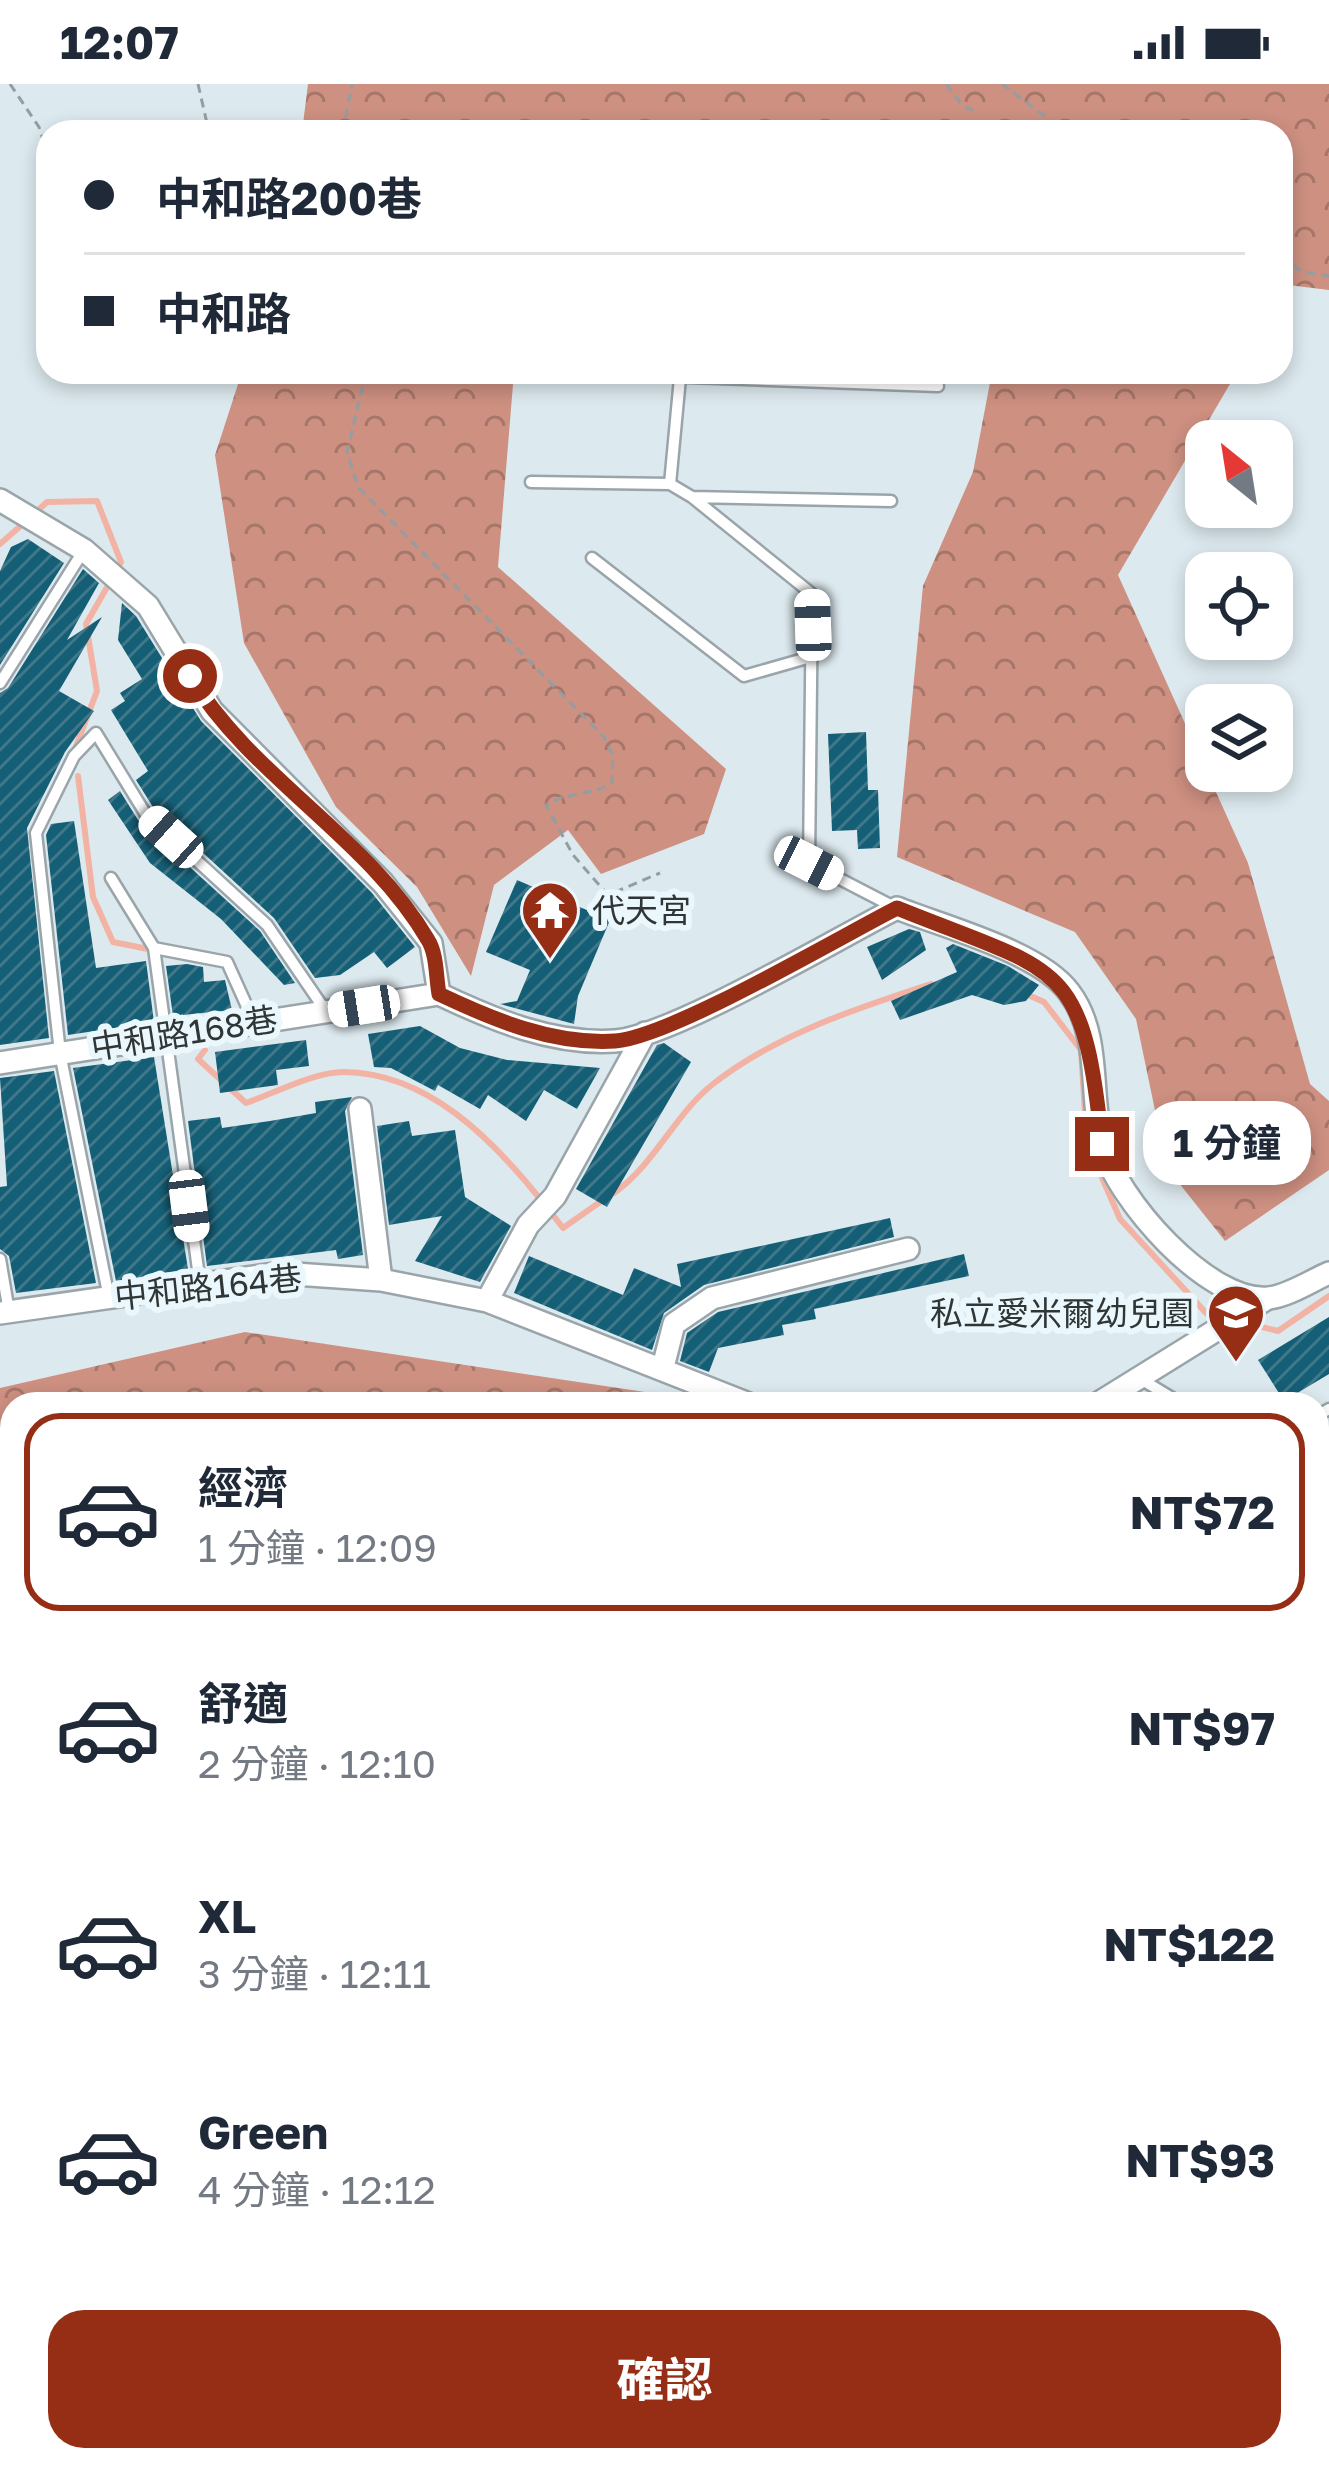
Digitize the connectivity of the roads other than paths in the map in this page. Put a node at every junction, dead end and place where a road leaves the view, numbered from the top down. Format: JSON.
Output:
{"nodes":[{"id":1,"x":679,"y":384,"type":"edge"},
{"id":2,"x":831,"y":384,"type":"edge"},
{"id":3,"x":881,"y":386,"type":"joint"},
{"id":4,"x":938,"y":386,"type":"dead end"},
{"id":5,"x":531,"y":482,"type":"dead end"},
{"id":6,"x":670,"y":484,"type":"junction"},
{"id":7,"x":692,"y":496,"type":"junction"},
{"id":8,"x":891,"y":501,"type":"dead end"},
{"id":9,"x":9,"y":505,"type":"edge"},
{"id":10,"x":85,"y":550,"type":"junction"},
{"id":11,"x":592,"y":557,"type":"dead end"},
{"id":12,"x":814,"y":656,"type":"junction"},
{"id":13,"x":0,"y":683,"type":"edge"},
{"id":14,"x":111,"y":878,"type":"dead end"},
{"id":15,"x":897,"y":908,"type":"junction"},
{"id":16,"x":154,"y":947,"type":"junction"},
{"id":17,"x":439,"y":994,"type":"junction"},
{"id":18,"x":327,"y":1012,"type":"junction"},
{"id":19,"x":254,"y":1022,"type":"junction"},
{"id":20,"x":645,"y":1033,"type":"junction"},
{"id":21,"x":165,"y":1039,"type":"junction"},
{"id":22,"x":60,"y":1053,"type":"junction"},
{"id":23,"x":0,"y":1063,"type":"edge"},
{"id":24,"x":361,"y":1109,"type":"dead end"},
{"id":25,"x":908,"y":1249,"type":"dead end"},
{"id":26,"x":0,"y":1259,"type":"edge"},
{"id":27,"x":1329,"y":1274,"type":"edge"},
{"id":28,"x":381,"y":1280,"type":"junction"},
{"id":29,"x":200,"y":1284,"type":"junction"},
{"id":30,"x":109,"y":1298,"type":"junction"},
{"id":31,"x":1268,"y":1298,"type":"junction"},
{"id":32,"x":487,"y":1301,"type":"junction"},
{"id":33,"x":4,"y":1313,"type":"edge"},
{"id":34,"x":663,"y":1367,"type":"junction"},
{"id":35,"x":1139,"y":1378,"type":"junction"},
{"id":36,"x":721,"y":1392,"type":"edge"},
{"id":37,"x":1116,"y":1392,"type":"edge"},
{"id":38,"x":1162,"y":1392,"type":"edge"}],
"edges":[{"from":1,"to":6,"type":"lane"},
{"from":2,"to":3,"type":"lane"},
{"from":3,"to":4,"type":"lane"},
{"from":5,"to":6,"type":"lane"},
{"from":6,"to":7,"type":"lane"},
{"from":7,"to":8,"type":"lane"},
{"from":7,"to":12,"type":"lane"},
{"from":9,"to":10,"type":"street"},
{"from":10,"to":13,"type":"lane"},
{"from":10,"to":17,"type":"street"},
{"from":11,"to":12,"type":"lane"},
{"from":12,"to":15,"type":"lane"},
{"from":14,"to":16,"type":"lane"},
{"from":15,"to":20,"type":"street"},
{"from":15,"to":31,"type":"street"},
{"from":16,"to":19,"type":"lane"},
{"from":16,"to":21,"type":"lane"},
{"from":17,"to":18,"type":"street","name":"中和路168巷"},
{"from":17,"to":20,"type":"street"},
{"from":18,"to":19,"type":"street","name":"中和路168巷"},
{"from":18,"to":22,"type":"lane"},
{"from":19,"to":21,"type":"street","name":"中和路168巷"},
{"from":20,"to":32,"type":"street"},
{"from":21,"to":22,"type":"street","name":"中和路168巷"},
{"from":21,"to":29,"type":"lane"},
{"from":22,"to":23,"type":"street","name":"中和路168巷"},
{"from":22,"to":30,"type":"lane"},
{"from":24,"to":28,"type":"street"},
{"from":25,"to":34,"type":"street"},
{"from":26,"to":33,"type":"lane"},
{"from":27,"to":31,"type":"street"},
{"from":28,"to":29,"type":"street","name":"中和路164巷"},
{"from":28,"to":32,"type":"street","name":"中和路164巷"},
{"from":29,"to":30,"type":"street","name":"中和路164巷"},
{"from":30,"to":33,"type":"street","name":"中和路164巷"},
{"from":31,"to":35,"type":"street"},
{"from":32,"to":34,"type":"street","name":"中和路164巷"},
{"from":34,"to":36,"type":"street","name":"中和路164巷"},
{"from":35,"to":37,"type":"street"},
{"from":35,"to":38,"type":"lane"}]}
